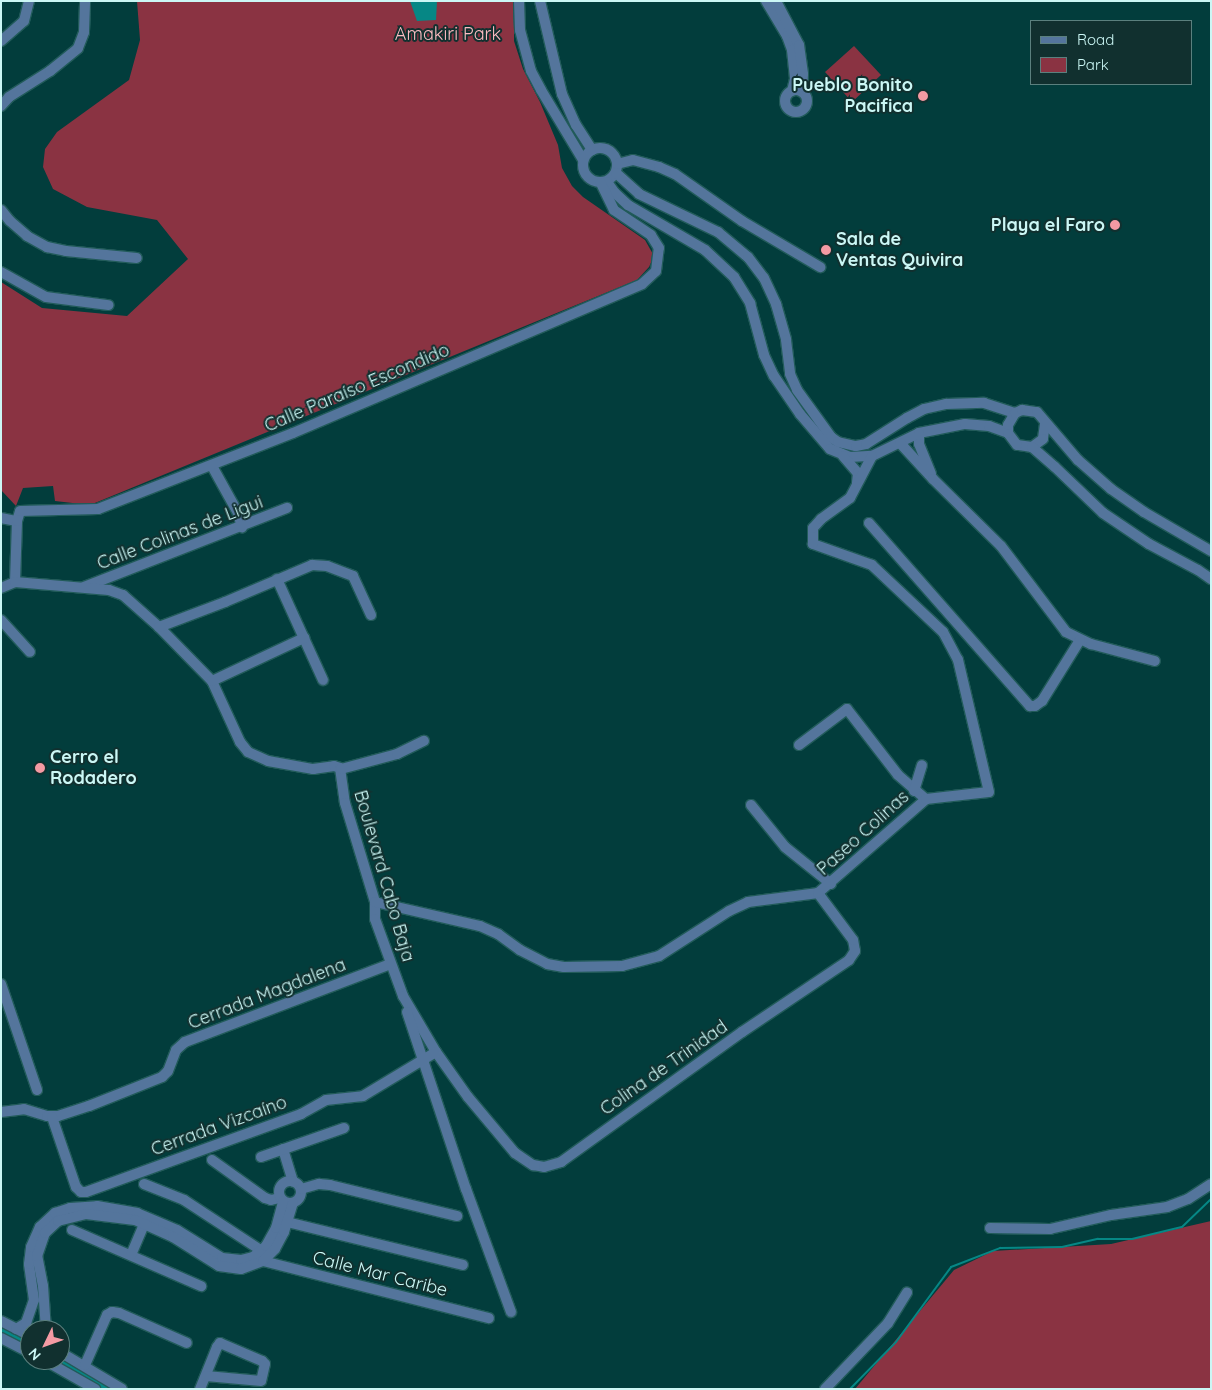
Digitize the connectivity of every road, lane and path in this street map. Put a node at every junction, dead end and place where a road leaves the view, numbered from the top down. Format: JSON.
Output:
{"nodes":[{"id":1,"x":29,"y":1,"type":"edge"},
{"id":2,"x":85,"y":1,"type":"edge"},
{"id":3,"x":519,"y":1,"type":"edge"},
{"id":4,"x":540,"y":1,"type":"edge"},
{"id":5,"x":766,"y":1,"type":"edge"},
{"id":6,"x":776,"y":1,"type":"edge"},
{"id":7,"x":1,"y":42,"type":"edge"},
{"id":8,"x":1,"y":106,"type":"edge"},
{"id":9,"x":592,"y":150,"type":"junction"},
{"id":10,"x":583,"y":160,"type":"junction"},
{"id":11,"x":617,"y":168,"type":"junction"},
{"id":12,"x":604,"y":182,"type":"junction"},
{"id":13,"x":1,"y":210,"type":"edge"},
{"id":14,"x":137,"y":258,"type":"dead end"},
{"id":15,"x":820,"y":267,"type":"dead end"},
{"id":16,"x":1,"y":272,"type":"edge"},
{"id":17,"x":108,"y":305,"type":"dead end"},
{"id":18,"x":1016,"y":413,"type":"junction"},
{"id":19,"x":1045,"y":424,"type":"junction"},
{"id":20,"x":919,"y":433,"type":"junction"},
{"id":21,"x":1008,"y":433,"type":"junction"},
{"id":22,"x":900,"y":443,"type":"junction"},
{"id":23,"x":1032,"y":447,"type":"junction"},
{"id":24,"x":838,"y":454,"type":"junction"},
{"id":25,"x":872,"y":456,"type":"junction"},
{"id":26,"x":212,"y":466,"type":"junction"},
{"id":27,"x":933,"y":480,"type":"junction"},
{"id":28,"x":856,"y":489,"type":"junction"},
{"id":29,"x":287,"y":508,"type":"dead end"},
{"id":30,"x":1,"y":518,"type":"edge"},
{"id":31,"x":17,"y":521,"type":"junction"},
{"id":32,"x":869,"y":523,"type":"dead end"},
{"id":33,"x":242,"y":527,"type":"junction"},
{"id":34,"x":1211,"y":551,"type":"edge"},
{"id":35,"x":277,"y":579,"type":"junction"},
{"id":36,"x":1211,"y":579,"type":"edge"},
{"id":37,"x":15,"y":582,"type":"junction"},
{"id":38,"x":1,"y":588,"type":"edge"},
{"id":39,"x":83,"y":588,"type":"junction"},
{"id":40,"x":371,"y":615,"type":"dead end"},
{"id":41,"x":1,"y":620,"type":"edge"},
{"id":42,"x":158,"y":626,"type":"junction"},
{"id":43,"x":304,"y":638,"type":"junction"},
{"id":44,"x":1080,"y":640,"type":"junction"},
{"id":45,"x":30,"y":652,"type":"dead end"},
{"id":46,"x":1155,"y":661,"type":"dead end"},
{"id":47,"x":323,"y":680,"type":"dead end"},
{"id":48,"x":212,"y":681,"type":"junction"},
{"id":49,"x":424,"y":741,"type":"dead end"},
{"id":50,"x":799,"y":745,"type":"dead end"},
{"id":51,"x":922,"y":765,"type":"dead end"},
{"id":52,"x":341,"y":769,"type":"junction"},
{"id":53,"x":914,"y":791,"type":"junction"},
{"id":54,"x":926,"y":799,"type":"junction"},
{"id":55,"x":751,"y":806,"type":"dead end"},
{"id":56,"x":831,"y":884,"type":"junction"},
{"id":57,"x":818,"y":893,"type":"junction"},
{"id":58,"x":375,"y":902,"type":"junction"},
{"id":59,"x":855,"y":951,"type":"joint"},
{"id":60,"x":390,"y":964,"type":"junction"},
{"id":61,"x":2,"y":990,"type":"edge"},
{"id":62,"x":403,"y":996,"type":"junction"},
{"id":63,"x":436,"y":1052,"type":"junction"},
{"id":64,"x":422,"y":1061,"type":"junction"},
{"id":65,"x":37,"y":1090,"type":"dead end"},
{"id":66,"x":1,"y":1112,"type":"edge"},
{"id":67,"x":52,"y":1117,"type":"junction"},
{"id":68,"x":344,"y":1128,"type":"dead end"},
{"id":69,"x":492,"y":1128,"type":"joint"},
{"id":70,"x":283,"y":1149,"type":"junction"},
{"id":71,"x":261,"y":1157,"type":"dead end"},
{"id":72,"x":212,"y":1160,"type":"dead end"},
{"id":73,"x":293,"y":1181,"type":"junction"},
{"id":74,"x":144,"y":1184,"type":"dead end"},
{"id":75,"x":1211,"y":1184,"type":"edge"},
{"id":76,"x":301,"y":1189,"type":"junction"},
{"id":77,"x":286,"y":1200,"type":"junction"},
{"id":78,"x":457,"y":1216,"type":"dead end"},
{"id":79,"x":287,"y":1222,"type":"junction"},
{"id":80,"x":144,"y":1224,"type":"junction"},
{"id":81,"x":990,"y":1228,"type":"dead end"},
{"id":82,"x":72,"y":1230,"type":"dead end"},
{"id":83,"x":175,"y":1234,"type":"junction"},
{"id":84,"x":131,"y":1255,"type":"junction"},
{"id":85,"x":262,"y":1256,"type":"junction"},
{"id":86,"x":464,"y":1265,"type":"dead end"},
{"id":87,"x":201,"y":1286,"type":"dead end"},
{"id":88,"x":907,"y":1292,"type":"dead end"},
{"id":89,"x":511,"y":1312,"type":"dead end"},
{"id":90,"x":489,"y":1318,"type":"dead end"},
{"id":91,"x":45,"y":1320,"type":"edge"},
{"id":92,"x":1,"y":1321,"type":"edge"},
{"id":93,"x":16,"y":1329,"type":"junction"},
{"id":94,"x":20,"y":1331,"type":"edge"},
{"id":95,"x":1,"y":1338,"type":"edge"},
{"id":96,"x":187,"y":1343,"type":"dead end"},
{"id":97,"x":20,"y":1348,"type":"edge"},
{"id":98,"x":70,"y":1357,"type":"edge"},
{"id":99,"x":85,"y":1365,"type":"junction"},
{"id":100,"x":62,"y":1370,"type":"edge"},
{"id":101,"x":206,"y":1376,"type":"junction"},
{"id":102,"x":95,"y":1389,"type":"edge"},
{"id":103,"x":122,"y":1389,"type":"edge"},
{"id":104,"x":200,"y":1389,"type":"edge"},
{"id":105,"x":824,"y":1389,"type":"edge"}],
"edges":[{"from":1,"to":7,"type":"street"},
{"from":2,"to":8,"type":"street"},
{"from":3,"to":10,"type":"street"},
{"from":4,"to":9,"type":"street"},
{"from":5,"to":6,"type":"street"},
{"from":9,"to":10,"type":"street"},
{"from":9,"to":11,"type":"street"},
{"from":10,"to":12,"type":"street"},
{"from":11,"to":12,"type":"street"},
{"from":11,"to":15,"type":"street"},
{"from":11,"to":18,"type":"street"},
{"from":12,"to":24,"type":"street"},
{"from":12,"to":26,"type":"street","name":"Calle Paraíso Escondido"},
{"from":13,"to":14,"type":"street"},
{"from":16,"to":17,"type":"street"},
{"from":18,"to":19,"type":"street"},
{"from":18,"to":21,"type":"street"},
{"from":19,"to":23,"type":"street"},
{"from":19,"to":34,"type":"street"},
{"from":20,"to":21,"type":"street"},
{"from":20,"to":22,"type":"street"},
{"from":20,"to":27,"type":"street"},
{"from":21,"to":23,"type":"street"},
{"from":22,"to":25,"type":"street"},
{"from":22,"to":27,"type":"street"},
{"from":23,"to":36,"type":"street"},
{"from":24,"to":25,"type":"street"},
{"from":24,"to":28,"type":"street"},
{"from":25,"to":28,"type":"street"},
{"from":26,"to":31,"type":"street","name":"Calle Paraíso Escondido"},
{"from":26,"to":33,"type":"street"},
{"from":27,"to":44,"type":"street"},
{"from":28,"to":54,"type":"street","name":"Paseo Colinas"},
{"from":29,"to":33,"type":"street","name":"Calle Colinas de Ligui"},
{"from":30,"to":31,"type":"street"},
{"from":31,"to":37,"type":"street"},
{"from":32,"to":44,"type":"street"},
{"from":33,"to":39,"type":"street","name":"Calle Colinas de Ligui"},
{"from":35,"to":40,"type":"street"},
{"from":35,"to":42,"type":"street"},
{"from":35,"to":43,"type":"street"},
{"from":37,"to":38,"type":"street","name":"Boulevard Cabo Baja"},
{"from":37,"to":39,"type":"street","name":"Boulevard Cabo Baja"},
{"from":39,"to":42,"type":"street","name":"Boulevard Cabo Baja"},
{"from":41,"to":45,"type":"street"},
{"from":42,"to":48,"type":"street","name":"Boulevard Cabo Baja"},
{"from":43,"to":47,"type":"street"},
{"from":43,"to":48,"type":"street"},
{"from":44,"to":46,"type":"street"},
{"from":48,"to":52,"type":"street","name":"Boulevard Cabo Baja"},
{"from":49,"to":52,"type":"street"},
{"from":50,"to":53,"type":"street"},
{"from":51,"to":53,"type":"street"},
{"from":52,"to":58,"type":"street","name":"Boulevard Cabo Baja"},
{"from":53,"to":54,"type":"street"},
{"from":54,"to":56,"type":"street","name":"Paseo Colinas"},
{"from":55,"to":56,"type":"street"},
{"from":56,"to":57,"type":"street","name":"Paseo Colinas"},
{"from":57,"to":58,"type":"street","name":"Paseo Colinas"},
{"from":57,"to":59,"type":"street","name":"Paseo Colinas"},
{"from":58,"to":60,"type":"street","name":"Boulevard Cabo Baja"},
{"from":59,"to":69,"type":"street","name":"Colina de Trinidad"},
{"from":60,"to":62,"type":"street","name":"Boulevard Cabo Baja"},
{"from":60,"to":67,"type":"street","name":"Cerrada Magdalena"},
{"from":61,"to":65,"type":"street"},
{"from":62,"to":63,"type":"street","name":"Boulevard Cabo Baja"},
{"from":62,"to":64,"type":"street","name":"Boulevard Cabo Baja"},
{"from":63,"to":64,"type":"street","name":"Cerrada Vizcaíno"},
{"from":63,"to":69,"type":"street","name":"Boulevard Cabo Baja"},
{"from":64,"to":67,"type":"street","name":"Cerrada Vizcaíno"},
{"from":64,"to":89,"type":"street","name":"Boulevard Cabo Baja"},
{"from":66,"to":67,"type":"street"},
{"from":68,"to":70,"type":"street"},
{"from":70,"to":71,"type":"street"},
{"from":70,"to":73,"type":"street"},
{"from":72,"to":77,"type":"street"},
{"from":73,"to":76,"type":"street"},
{"from":73,"to":77,"type":"street"},
{"from":74,"to":85,"type":"street","name":"Calle Mar Caribe"},
{"from":75,"to":81,"type":"street"},
{"from":76,"to":77,"type":"street"},
{"from":76,"to":78,"type":"street"},
{"from":77,"to":79,"type":"street"},
{"from":77,"to":85,"type":"street"},
{"from":79,"to":85,"type":"street"},
{"from":79,"to":86,"type":"street"},
{"from":80,"to":83,"type":"street"},
{"from":80,"to":84,"type":"street"},
{"from":80,"to":91,"type":"street"},
{"from":82,"to":84,"type":"street"},
{"from":83,"to":85,"type":"street"},
{"from":83,"to":93,"type":"street"},
{"from":84,"to":87,"type":"street"},
{"from":85,"to":90,"type":"street","name":"Calle Mar Caribe"},
{"from":88,"to":105,"type":"street"},
{"from":92,"to":93,"type":"street"},
{"from":93,"to":94,"type":"street"},
{"from":95,"to":97,"type":"street"},
{"from":96,"to":99,"type":"street"},
{"from":98,"to":99,"type":"street"},
{"from":99,"to":103,"type":"street"},
{"from":100,"to":102,"type":"street"},
{"from":101,"to":101,"type":"street"},
{"from":101,"to":104,"type":"street"}]}
